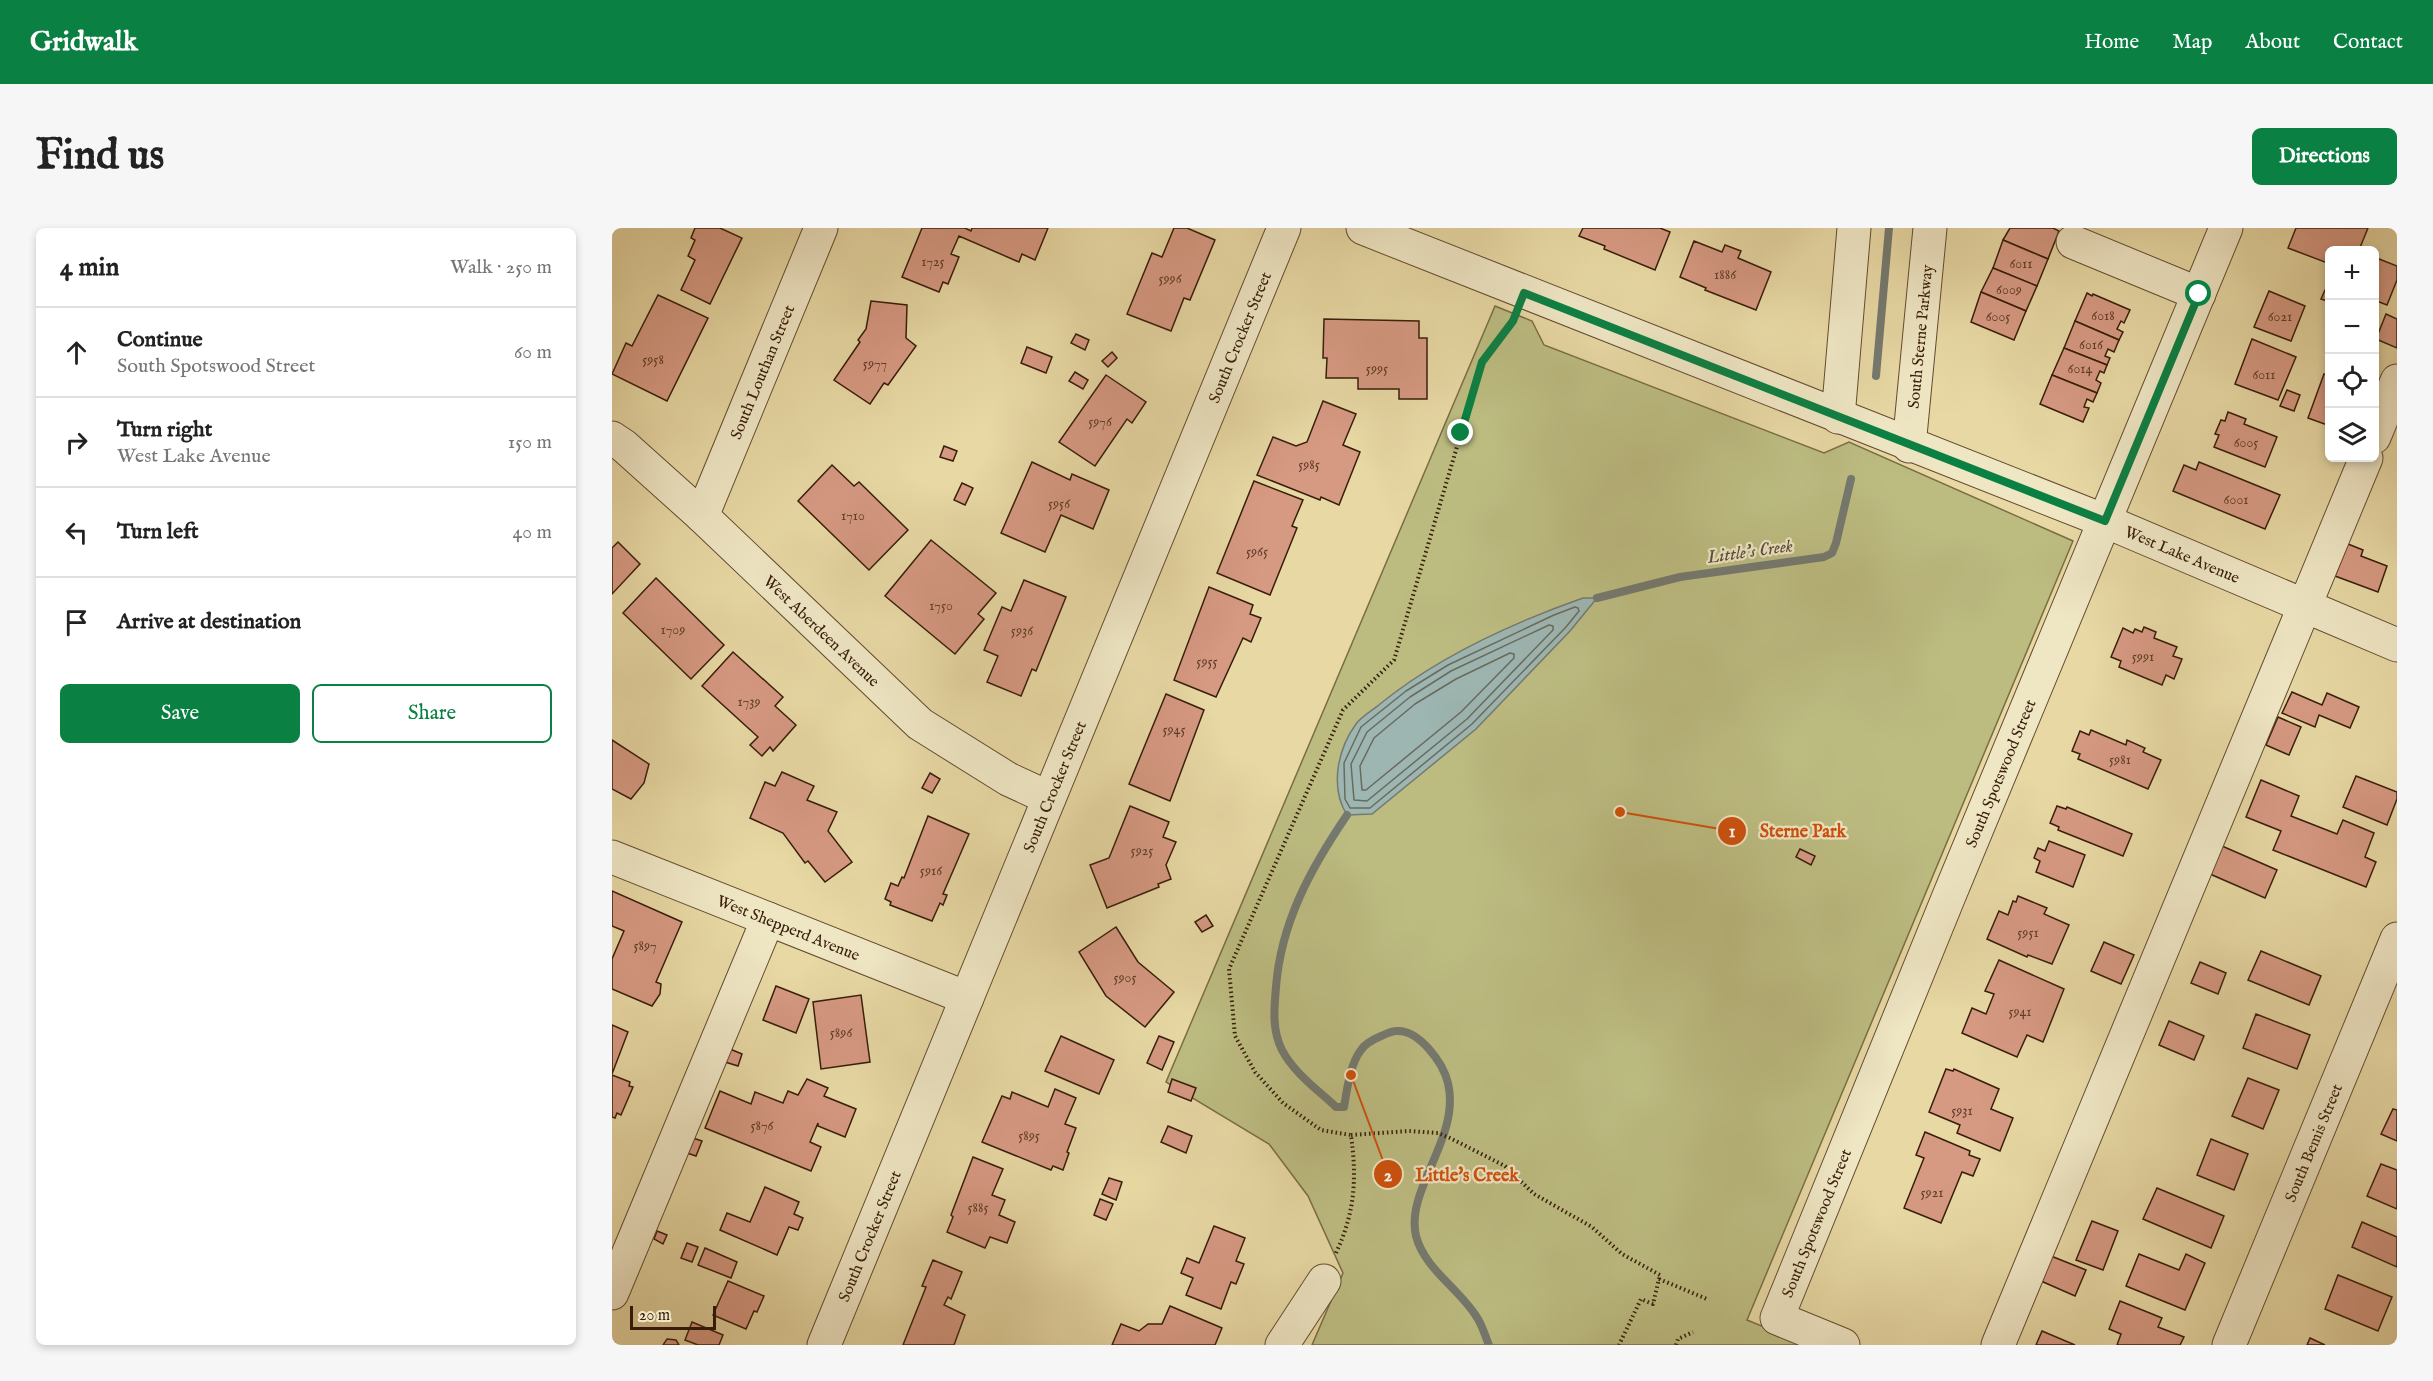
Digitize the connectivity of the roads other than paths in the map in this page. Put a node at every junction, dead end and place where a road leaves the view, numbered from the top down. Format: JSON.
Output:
{"nodes":[{"id":1,"x":821,"y":228,"type":"edge"},
{"id":2,"x":1284,"y":228,"type":"edge"},
{"id":3,"x":1363,"y":228,"type":"edge"},
{"id":4,"x":1854,"y":228,"type":"edge"},
{"id":5,"x":1930,"y":228,"type":"edge"},
{"id":6,"x":2226,"y":228,"type":"edge"},
{"id":7,"x":2073,"y":242,"type":"dead end"},
{"id":8,"x":2199,"y":294,"type":"junction"},
{"id":9,"x":2397,"y":381,"type":"edge"},
{"id":10,"x":1838,"y":417,"type":"junction"},
{"id":11,"x":2379,"y":425,"type":"edge"},
{"id":12,"x":612,"y":438,"type":"edge"},
{"id":13,"x":1909,"y":446,"type":"junction"},
{"id":14,"x":2364,"y":462,"type":"edge"},
{"id":15,"x":702,"y":516,"type":"junction"},
{"id":16,"x":2105,"y":521,"type":"junction"},
{"id":17,"x":2306,"y":607,"type":"junction"},
{"id":18,"x":2397,"y":645,"type":"edge"},
{"id":19,"x":1049,"y":798,"type":"junction"},
{"id":20,"x":612,"y":857,"type":"edge"},
{"id":21,"x":768,"y":919,"type":"junction"},
{"id":22,"x":2397,"y":939,"type":"edge"},
{"id":23,"x":968,"y":998,"type":"junction"},
{"id":24,"x":1324,"y":1281,"type":"road end"},
{"id":25,"x":612,"y":1293,"type":"edge"},
{"id":26,"x":824,"y":1345,"type":"edge"},
{"id":27,"x":1282,"y":1345,"type":"edge"},
{"id":28,"x":1843,"y":1345,"type":"edge"},
{"id":29,"x":1998,"y":1345,"type":"edge"},
{"id":30,"x":2229,"y":1345,"type":"edge"}],
"edges":[{"from":1,"to":15,"type":"street","name":"South Louthan Street"},
{"from":2,"to":19,"type":"street","name":"South Crocker Street"},
{"from":3,"to":10,"type":"street","name":"West Lake Avenue"},
{"from":4,"to":10,"type":"street"},
{"from":5,"to":13,"type":"street","name":"South Sterne Parkway"},
{"from":6,"to":8,"type":"street","name":"South Spotswood Street"},
{"from":7,"to":8,"type":"street"},
{"from":8,"to":16,"type":"street","name":"South Spotswood Street"},
{"from":9,"to":11,"type":"street"},
{"from":10,"to":13,"type":"street","name":"West Lake Avenue"},
{"from":12,"to":15,"type":"street","name":"West Aberdeen Avenue"},
{"from":13,"to":16,"type":"street","name":"West Lake Avenue"},
{"from":14,"to":17,"type":"street"},
{"from":15,"to":19,"type":"street","name":"West Aberdeen Avenue"},
{"from":16,"to":17,"type":"street","name":"West Lake Avenue"},
{"from":16,"to":28,"type":"street","name":"South Spotswood Street"},
{"from":17,"to":18,"type":"street","name":"West Lake Avenue"},
{"from":17,"to":29,"type":"street"},
{"from":19,"to":23,"type":"street","name":"South Crocker Street"},
{"from":20,"to":21,"type":"street","name":"West Shepperd Avenue"},
{"from":21,"to":23,"type":"street","name":"West Shepperd Avenue"},
{"from":21,"to":25,"type":"street"},
{"from":22,"to":30,"type":"street","name":"South Bemis Street"},
{"from":23,"to":26,"type":"street","name":"South Crocker Street"},
{"from":24,"to":27,"type":"street"}]}
